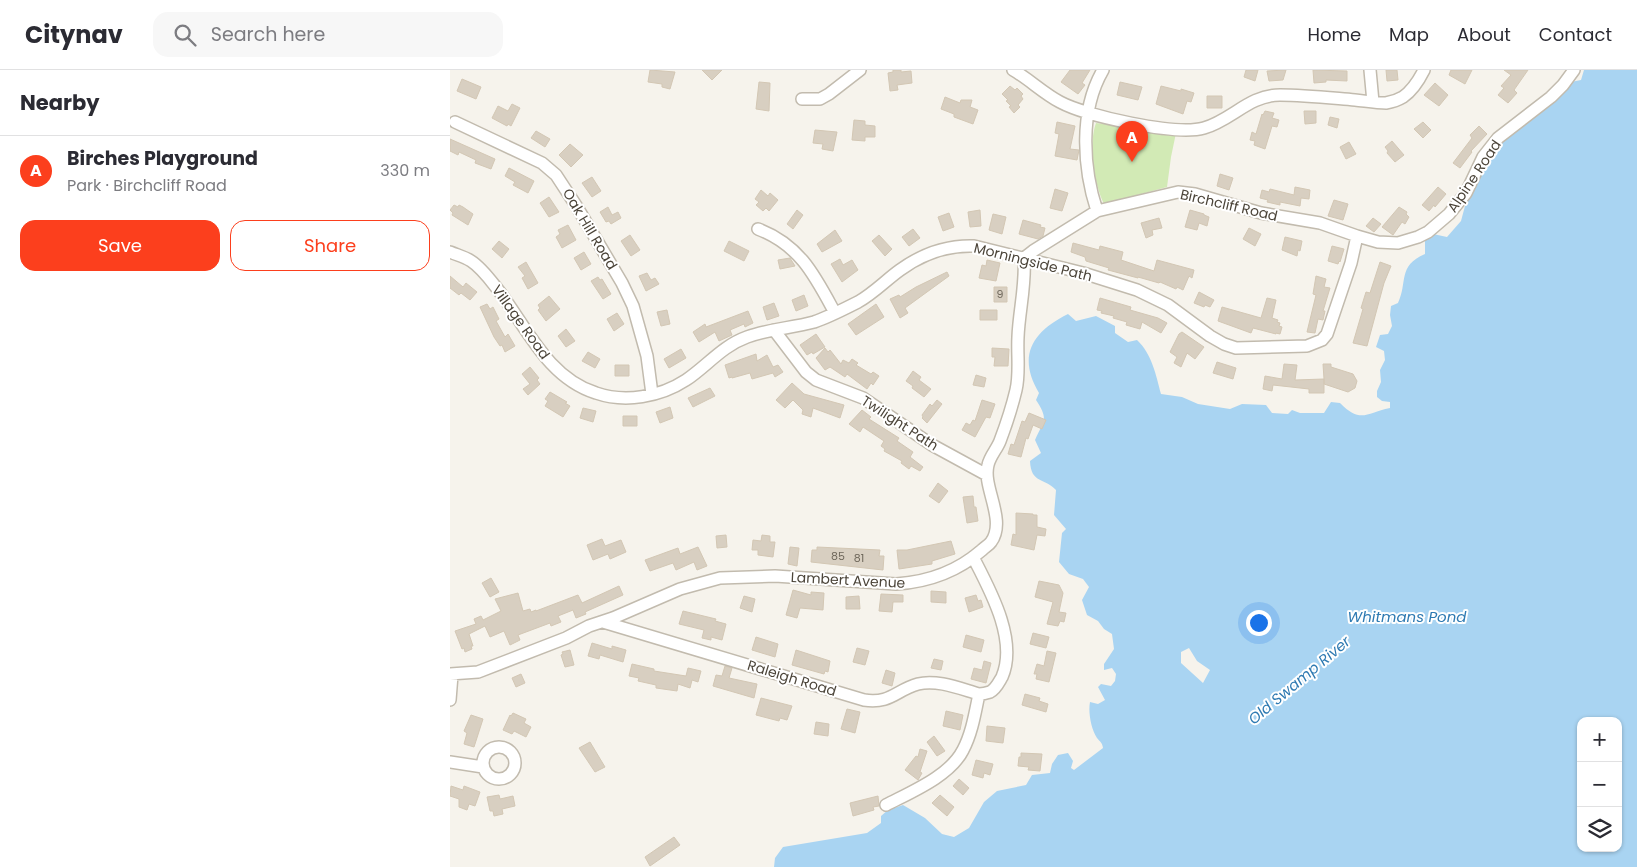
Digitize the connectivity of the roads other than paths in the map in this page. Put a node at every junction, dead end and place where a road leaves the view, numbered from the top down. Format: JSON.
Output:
{"nodes":[{"id":1,"x":860,"y":70,"type":"edge"},
{"id":2,"x":1013,"y":70,"type":"edge"},
{"id":3,"x":1103,"y":70,"type":"edge"},
{"id":4,"x":1370,"y":70,"type":"edge"},
{"id":5,"x":1424,"y":70,"type":"edge"},
{"id":6,"x":1574,"y":70,"type":"edge"},
{"id":7,"x":802,"y":99,"type":"dead end"},
{"id":8,"x":1374,"y":102,"type":"junction"},
{"id":9,"x":1086,"y":112,"type":"junction"},
{"id":10,"x":455,"y":122,"type":"dead end"},
{"id":11,"x":1096,"y":211,"type":"junction"},
{"id":12,"x":758,"y":229,"type":"dead end"},
{"id":13,"x":1357,"y":236,"type":"junction"},
{"id":14,"x":450,"y":252,"type":"edge"},
{"id":15,"x":1024,"y":258,"type":"junction"},
{"id":16,"x":835,"y":313,"type":"junction"},
{"id":17,"x":774,"y":330,"type":"junction"},
{"id":18,"x":652,"y":394,"type":"junction"},
{"id":19,"x":987,"y":475,"type":"junction"},
{"id":20,"x":973,"y":557,"type":"junction"},
{"id":21,"x":603,"y":622,"type":"junction"},
{"id":22,"x":451,"y":675,"type":"edge"},
{"id":23,"x":979,"y":694,"type":"junction"},
{"id":24,"x":450,"y":700,"type":"edge"},
{"id":25,"x":450,"y":762,"type":"edge"},
{"id":26,"x":483,"y":767,"type":"dead end"},
{"id":27,"x":886,"y":805,"type":"dead end"}],
"edges":[{"from":1,"to":7,"type":"street"},
{"from":2,"to":9,"type":"street"},
{"from":3,"to":9,"type":"street"},
{"from":4,"to":8,"type":"street"},
{"from":5,"to":8,"type":"street"},
{"from":6,"to":13,"type":"street","name":"Alpine Road"},
{"from":8,"to":9,"type":"street"},
{"from":9,"to":11,"type":"street"},
{"from":10,"to":18,"type":"street","name":"Oak Hill Road"},
{"from":11,"to":13,"type":"street","name":"Birchcliff Road"},
{"from":11,"to":15,"type":"street","name":"Birchcliff Road"},
{"from":12,"to":16,"type":"street"},
{"from":13,"to":15,"type":"street","name":"Morningside Path"},
{"from":14,"to":18,"type":"street","name":"Village Road"},
{"from":15,"to":16,"type":"street","name":"Morningside Path"},
{"from":15,"to":19,"type":"street","name":"Lambert Avenue"},
{"from":16,"to":17,"type":"street","name":"Morningside Path"},
{"from":17,"to":18,"type":"street","name":"Morningside Path"},
{"from":17,"to":19,"type":"street","name":"Twilight Path"},
{"from":19,"to":20,"type":"street","name":"Lambert Avenue"},
{"from":20,"to":21,"type":"street","name":"Lambert Avenue"},
{"from":20,"to":23,"type":"street"},
{"from":21,"to":22,"type":"street","name":"Lambert Avenue"},
{"from":21,"to":23,"type":"street","name":"Raleigh Road"},
{"from":22,"to":24,"type":"street"},
{"from":23,"to":27,"type":"street"},
{"from":25,"to":26,"type":"street"}]}
